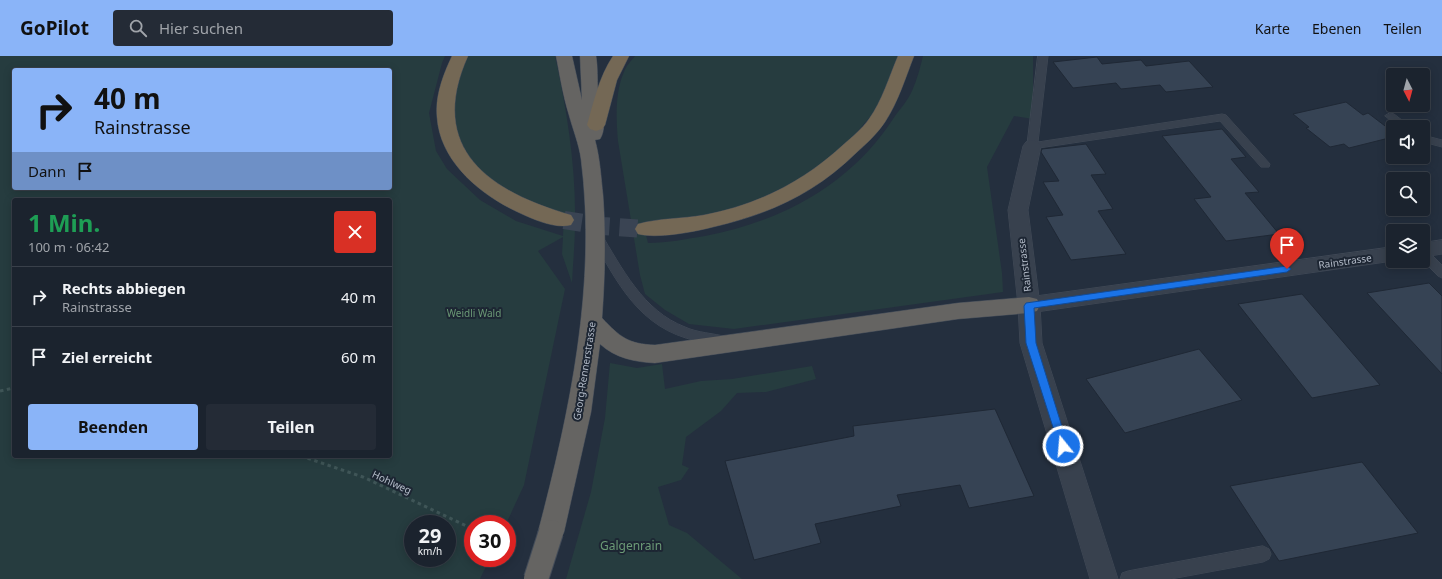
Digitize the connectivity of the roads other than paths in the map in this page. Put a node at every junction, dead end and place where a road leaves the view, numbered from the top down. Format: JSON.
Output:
{"nodes":[{"id":1,"x":460,"y":56,"type":"edge"},
{"id":2,"x":564,"y":56,"type":"edge"},
{"id":3,"x":588,"y":56,"type":"edge"},
{"id":4,"x":621,"y":56,"type":"edge"},
{"id":5,"x":906,"y":56,"type":"edge"},
{"id":6,"x":1043,"y":56,"type":"edge"},
{"id":7,"x":1390,"y":116,"type":"dead end"},
{"id":8,"x":1396,"y":120,"type":"edge"},
{"id":9,"x":596,"y":125,"type":"junction"},
{"id":10,"x":1430,"y":140,"type":"edge"},
{"id":11,"x":1442,"y":144,"type":"edge"},
{"id":12,"x":1032,"y":146,"type":"junction"},
{"id":13,"x":590,"y":157,"type":"junction"},
{"id":14,"x":1265,"y":164,"type":"dead end"},
{"id":15,"x":564,"y":220,"type":"tunnel mouth"},
{"id":16,"x":644,"y":230,"type":"tunnel mouth"},
{"id":17,"x":595,"y":233,"type":"junction"},
{"id":18,"x":1442,"y":247,"type":"edge"},
{"id":19,"x":1430,"y":249,"type":"edge"},
{"id":20,"x":1386,"y":255,"type":"edge"},
{"id":21,"x":1430,"y":260,"type":"edge"},
{"id":22,"x":1442,"y":273,"type":"edge"},
{"id":23,"x":1029,"y":306,"type":"junction"},
{"id":24,"x":592,"y":321,"type":"junction"},
{"id":25,"x":732,"y":343,"type":"junction"},
{"id":26,"x":1263,"y":554,"type":"dead end"},
{"id":27,"x":536,"y":579,"type":"edge"},
{"id":28,"x":1104,"y":579,"type":"edge"},
{"id":29,"x":1128,"y":579,"type":"edge"}],
"edges":[{"from":1,"to":15,"type":"highway"},
{"from":2,"to":13,"type":"highway","name":"Georg-Rennerstrasse"},
{"from":3,"to":9,"type":"highway","name":"Georg-Rennerstrasse"},
{"from":4,"to":9,"type":"highway"},
{"from":5,"to":16,"type":"highway"},
{"from":6,"to":12,"type":"lane","name":"Rainstrasse"},
{"from":7,"to":8,"type":"lane"},
{"from":9,"to":13,"type":"highway","name":"Georg-Rennerstrasse"},
{"from":10,"to":11,"type":"lane"},
{"from":12,"to":14,"type":"lane"},
{"from":12,"to":23,"type":"street","name":"Rainstrasse"},
{"from":13,"to":17,"type":"highway","name":"Georg-Rennerstrasse"},
{"from":17,"to":24,"type":"highway","name":"Georg-Rennerstrasse"},
{"from":17,"to":25,"type":"lane"},
{"from":18,"to":19,"type":"street"},
{"from":20,"to":23,"type":"street","name":"Rainstrasse"},
{"from":21,"to":22,"type":"lane"},
{"from":23,"to":25,"type":"highway"},
{"from":23,"to":28,"type":"street"},
{"from":24,"to":25,"type":"highway"},
{"from":24,"to":27,"type":"highway","name":"Georg-Rennerstrasse","bridge":true},
{"from":26,"to":29,"type":"lane"}]}
